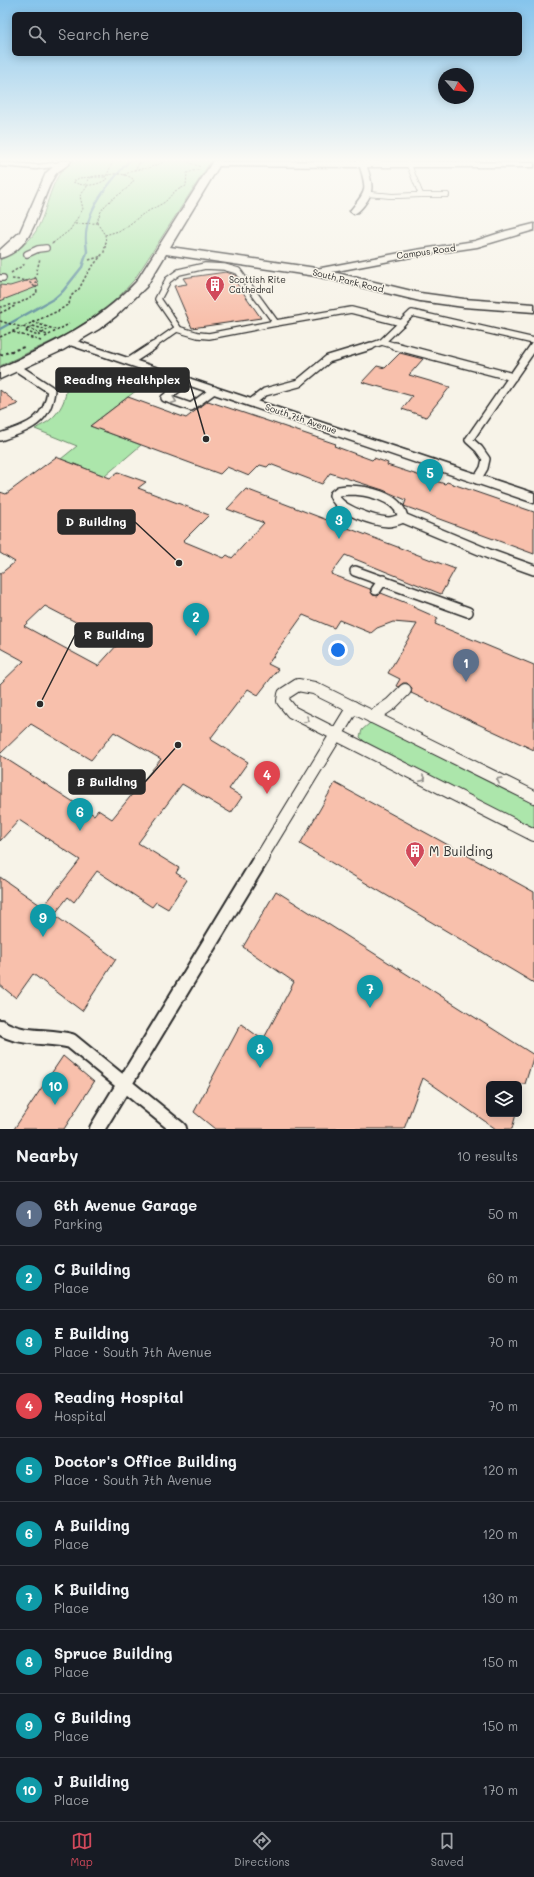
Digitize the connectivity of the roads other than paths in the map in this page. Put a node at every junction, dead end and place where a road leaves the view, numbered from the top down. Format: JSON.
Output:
{"nodes":[{"id":1,"x":33,"y":214,"type":"edge"},
{"id":2,"x":185,"y":214,"type":"edge"},
{"id":3,"x":534,"y":227,"type":"edge"},
{"id":4,"x":46,"y":248,"type":"dead end"},
{"id":5,"x":162,"y":250,"type":"junction"},
{"id":6,"x":0,"y":254,"type":"edge"},
{"id":7,"x":27,"y":254,"type":"dead end"},
{"id":8,"x":316,"y":272,"type":"junction"},
{"id":9,"x":534,"y":308,"type":"edge"},
{"id":10,"x":276,"y":323,"type":"junction"},
{"id":11,"x":402,"y":323,"type":"junction"},
{"id":12,"x":177,"y":329,"type":"junction"},
{"id":13,"x":62,"y":334,"type":"junction"},
{"id":14,"x":382,"y":342,"type":"junction"},
{"id":15,"x":534,"y":346,"type":"edge"},
{"id":16,"x":130,"y":361,"type":"junction"},
{"id":17,"x":16,"y":367,"type":"junction"},
{"id":18,"x":0,"y":374,"type":"edge"},
{"id":19,"x":513,"y":377,"type":"junction"},
{"id":20,"x":188,"y":381,"type":"junction"},
{"id":21,"x":214,"y":390,"type":"junction"},
{"id":22,"x":252,"y":402,"type":"junction"},
{"id":23,"x":0,"y":438,"type":"edge"},
{"id":24,"x":477,"y":479,"type":"junction"},
{"id":25,"x":534,"y":498,"type":"edge"},
{"id":26,"x":403,"y":518,"type":"junction"},
{"id":27,"x":534,"y":570,"type":"edge"},
{"id":28,"x":355,"y":571,"type":"dead end"},
{"id":29,"x":383,"y":580,"type":"junction"},
{"id":30,"x":376,"y":590,"type":"dead end"},
{"id":31,"x":468,"y":612,"type":"dead end"},
{"id":32,"x":405,"y":690,"type":"dead end"},
{"id":33,"x":353,"y":707,"type":"junction"},
{"id":34,"x":372,"y":717,"type":"junction"},
{"id":35,"x":336,"y":735,"type":"junction"},
{"id":36,"x":534,"y":797,"type":"edge"},
{"id":37,"x":534,"y":835,"type":"edge"},
{"id":38,"x":0,"y":1027,"type":"edge"},
{"id":39,"x":124,"y":1085,"type":"junction"},
{"id":40,"x":97,"y":1129,"type":"edge"},
{"id":41,"x":179,"y":1129,"type":"edge"}],
"edges":[{"from":1,"to":6,"type":"street"},
{"from":2,"to":5,"type":"street"},
{"from":3,"to":8,"type":"street","name":"Campus Road"},
{"from":4,"to":7,"type":"lane"},
{"from":5,"to":8,"type":"street","name":"South Park Road"},
{"from":5,"to":13,"type":"street"},
{"from":8,"to":9,"type":"street","name":"South Park Road"},
{"from":10,"to":11,"type":"lane"},
{"from":10,"to":12,"type":"lane"},
{"from":10,"to":12,"type":"lane"},
{"from":11,"to":14,"type":"lane"},
{"from":11,"to":15,"type":"lane"},
{"from":12,"to":16,"type":"lane"},
{"from":13,"to":16,"type":"street","name":"South 7th Avenue"},
{"from":13,"to":17,"type":"street"},
{"from":14,"to":19,"type":"lane"},
{"from":14,"to":22,"type":"lane"},
{"from":15,"to":19,"type":"lane"},
{"from":16,"to":20,"type":"street","name":"South 7th Avenue"},
{"from":17,"to":18,"type":"street"},
{"from":17,"to":23,"type":"lane"},
{"from":19,"to":24,"type":"lane"},
{"from":20,"to":21,"type":"street","name":"South 7th Avenue"},
{"from":20,"to":21,"type":"lane","one_way":true},
{"from":21,"to":22,"type":"street","name":"South 7th Avenue"},
{"from":22,"to":24,"type":"street","name":"South 7th Avenue"},
{"from":24,"to":25,"type":"street","name":"South 7th Avenue"},
{"from":26,"to":26,"type":"lane"},
{"from":26,"to":27,"type":"lane"},
{"from":28,"to":29,"type":"lane"},
{"from":29,"to":30,"type":"lane"},
{"from":29,"to":31,"type":"lane"},
{"from":32,"to":34,"type":"lane"},
{"from":33,"to":34,"type":"lane"},
{"from":33,"to":35,"type":"lane"},
{"from":33,"to":35,"type":"lane","one_way":true},
{"from":36,"to":34,"type":"lane","one_way":true},
{"from":35,"to":37,"type":"lane","one_way":true},
{"from":35,"to":39,"type":"lane"},
{"from":38,"to":39,"type":"lane"},
{"from":39,"to":40,"type":"lane"},
{"from":39,"to":41,"type":"lane"}]}
